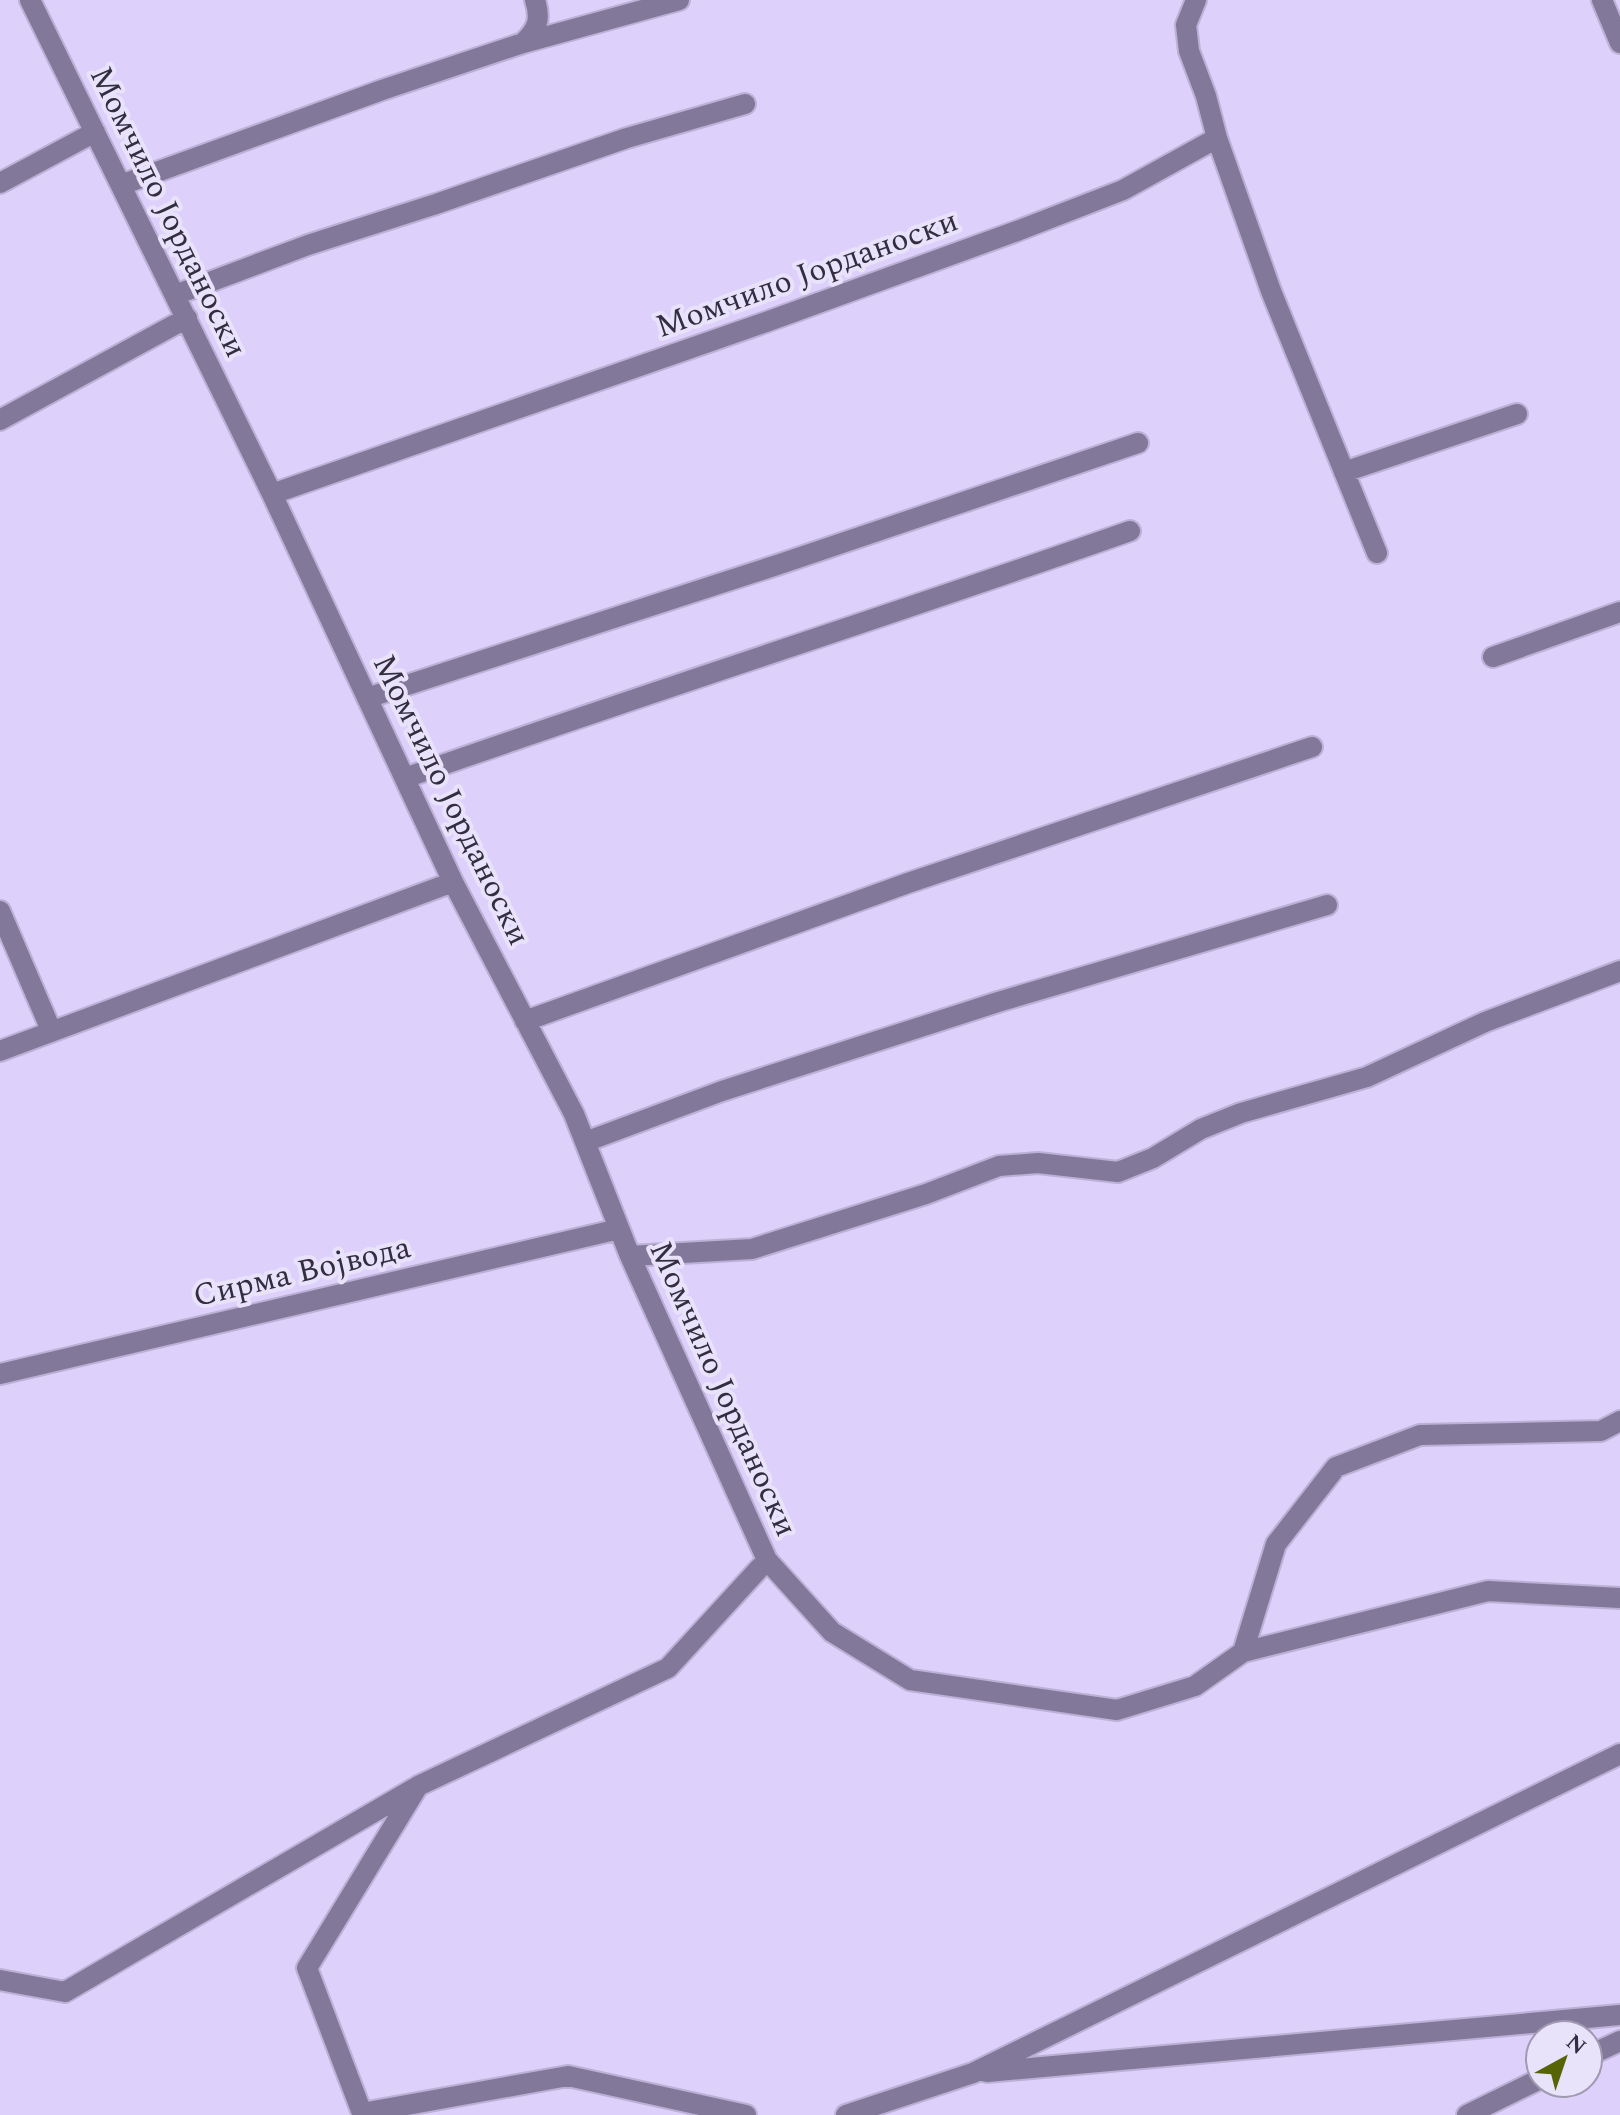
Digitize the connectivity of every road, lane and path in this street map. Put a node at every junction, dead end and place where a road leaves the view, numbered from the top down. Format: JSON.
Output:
{"nodes":[{"id":1,"x":30,"y":0,"type":"edge"},
{"id":2,"x":535,"y":0,"type":"edge"},
{"id":3,"x":679,"y":0,"type":"edge"},
{"id":4,"x":1196,"y":0,"type":"edge"},
{"id":5,"x":1602,"y":0,"type":"edge"},
{"id":6,"x":523,"y":43,"type":"junction"},
{"id":7,"x":1620,"y":43,"type":"edge"},
{"id":8,"x":745,"y":104,"type":"dead end"},
{"id":9,"x":95,"y":132,"type":"junction"},
{"id":10,"x":1217,"y":138,"type":"junction"},
{"id":11,"x":0,"y":183,"type":"edge"},
{"id":12,"x":121,"y":185,"type":"junction"},
{"id":13,"x":175,"y":295,"type":"junction"},
{"id":14,"x":187,"y":318,"type":"junction"},
{"id":15,"x":1517,"y":414,"type":"dead end"},
{"id":16,"x":0,"y":420,"type":"edge"},
{"id":17,"x":1138,"y":443,"type":"dead end"},
{"id":18,"x":1344,"y":472,"type":"junction"},
{"id":19,"x":272,"y":494,"type":"junction"},
{"id":20,"x":1130,"y":531,"type":"dead end"},
{"id":21,"x":1377,"y":553,"type":"dead end"},
{"id":22,"x":1620,"y":612,"type":"edge"},
{"id":23,"x":1493,"y":657,"type":"dead end"},
{"id":24,"x":367,"y":698,"type":"junction"},
{"id":25,"x":1312,"y":747,"type":"dead end"},
{"id":26,"x":405,"y":778,"type":"junction"},
{"id":27,"x":453,"y":882,"type":"junction"},
{"id":28,"x":1327,"y":905,"type":"dead end"},
{"id":29,"x":0,"y":911,"type":"edge"},
{"id":30,"x":1620,"y":971,"type":"edge"},
{"id":31,"x":525,"y":1021,"type":"junction"},
{"id":32,"x":51,"y":1030,"type":"junction"},
{"id":33,"x":0,"y":1051,"type":"edge"},
{"id":34,"x":585,"y":1142,"type":"junction"},
{"id":35,"x":619,"y":1229,"type":"junction"},
{"id":36,"x":630,"y":1256,"type":"junction"},
{"id":37,"x":0,"y":1374,"type":"edge"},
{"id":38,"x":1620,"y":1421,"type":"edge"},
{"id":39,"x":767,"y":1560,"type":"junction"},
{"id":40,"x":1620,"y":1598,"type":"edge"},
{"id":41,"x":1243,"y":1652,"type":"junction"},
{"id":42,"x":1620,"y":1754,"type":"edge"},
{"id":43,"x":418,"y":1786,"type":"junction"},
{"id":44,"x":0,"y":1980,"type":"edge"},
{"id":45,"x":1620,"y":2015,"type":"edge"},
{"id":46,"x":973,"y":2073,"type":"junction"},
{"id":47,"x":1524,"y":2087,"type":"edge"},
{"id":48,"x":746,"y":2115,"type":"edge"},
{"id":49,"x":846,"y":2115,"type":"edge"},
{"id":50,"x":1467,"y":2115,"type":"edge"}],
"edges":[{"from":1,"to":9,"type":"street","name":"Момчило Јорданоски"},
{"from":2,"to":6,"type":"street"},
{"from":3,"to":6,"type":"street"},
{"from":4,"to":10,"type":"street"},
{"from":5,"to":7,"type":"street"},
{"from":6,"to":12,"type":"street"},
{"from":8,"to":13,"type":"street"},
{"from":9,"to":11,"type":"street"},
{"from":9,"to":12,"type":"street","name":"Момчило Јорданоски"},
{"from":10,"to":18,"type":"street"},
{"from":10,"to":19,"type":"street","name":"Момчило Јорданоски"},
{"from":12,"to":13,"type":"street","name":"Момчило Јорданоски"},
{"from":13,"to":14,"type":"street","name":"Момчило Јорданоски"},
{"from":14,"to":16,"type":"street"},
{"from":14,"to":19,"type":"street","name":"Момчило Јорданоски"},
{"from":15,"to":18,"type":"street"},
{"from":17,"to":24,"type":"street"},
{"from":18,"to":21,"type":"street"},
{"from":19,"to":24,"type":"street","name":"Момчило Јорданоски"},
{"from":20,"to":26,"type":"street"},
{"from":22,"to":23,"type":"street"},
{"from":24,"to":26,"type":"street","name":"Момчило Јорданоски"},
{"from":25,"to":31,"type":"street"},
{"from":26,"to":27,"type":"street","name":"Момчило Јорданоски"},
{"from":27,"to":31,"type":"street","name":"Момчило Јорданоски"},
{"from":27,"to":32,"type":"street"},
{"from":28,"to":34,"type":"street"},
{"from":29,"to":32,"type":"street"},
{"from":30,"to":36,"type":"street"},
{"from":31,"to":34,"type":"street","name":"Момчило Јорданоски"},
{"from":32,"to":33,"type":"street"},
{"from":34,"to":35,"type":"street","name":"Момчило Јорданоски"},
{"from":35,"to":36,"type":"street","name":"Момчило Јорданоски"},
{"from":35,"to":37,"type":"street","name":"Сирма Војвода"},
{"from":36,"to":39,"type":"street","name":"Момчило Јорданоски"},
{"from":38,"to":41,"type":"street"},
{"from":39,"to":41,"type":"street","name":"Момчило Јорданоски"},
{"from":39,"to":43,"type":"street"},
{"from":40,"to":41,"type":"street","name":"Момчило Јорданоски"},
{"from":42,"to":46,"type":"street"},
{"from":43,"to":44,"type":"street"},
{"from":43,"to":48,"type":"street"},
{"from":45,"to":46,"type":"street"},
{"from":46,"to":49,"type":"street"},
{"from":47,"to":50,"type":"street"}]}
